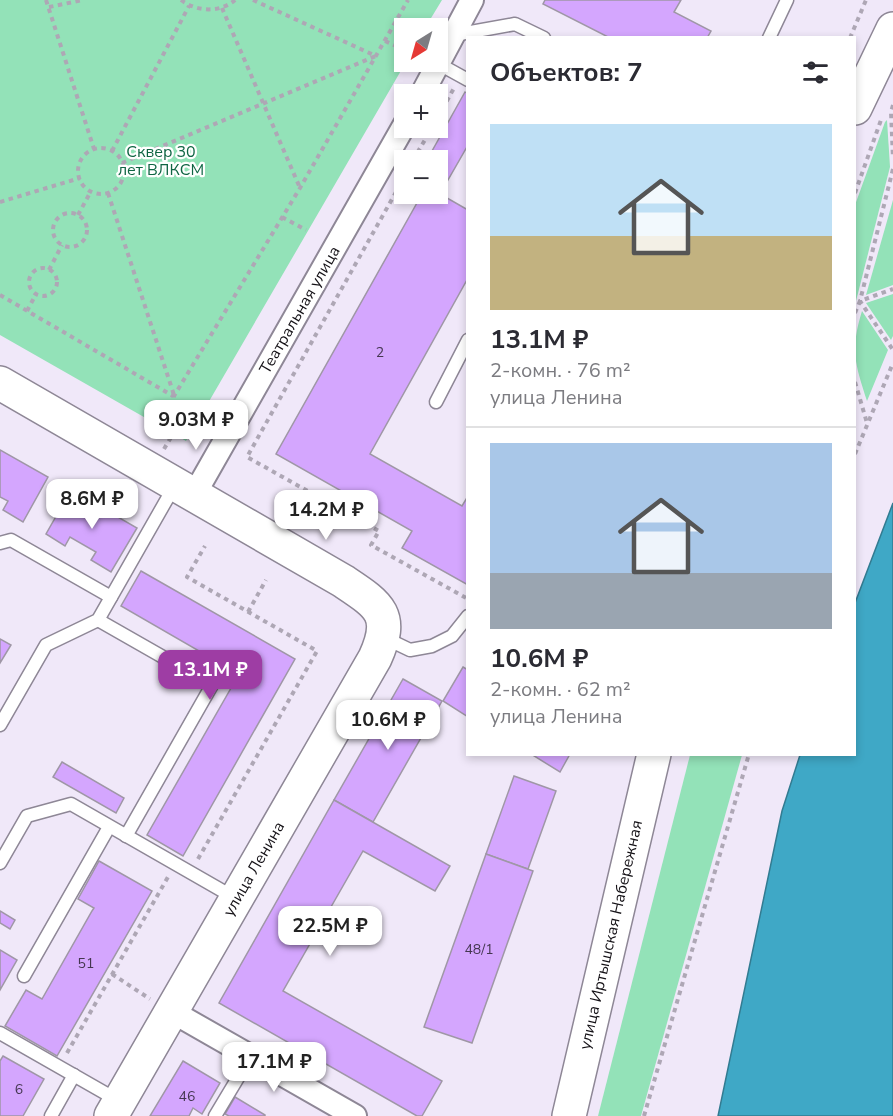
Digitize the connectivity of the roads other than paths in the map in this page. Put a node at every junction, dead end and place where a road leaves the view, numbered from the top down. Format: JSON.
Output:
{"nodes":[{"id":1,"x":472,"y":0,"type":"edge"},
{"id":2,"x":787,"y":0,"type":"edge"},
{"id":3,"x":893,"y":29,"type":"edge"},
{"id":4,"x":454,"y":35,"type":"junction"},
{"id":5,"x":540,"y":36,"type":"edge"},
{"id":6,"x":770,"y":36,"type":"edge"},
{"id":7,"x":448,"y":47,"type":"edge"},
{"id":8,"x":448,"y":69,"type":"edge"},
{"id":9,"x":464,"y":78,"type":"edge"},
{"id":10,"x":856,"y":106,"type":"edge"},
{"id":11,"x":396,"y":138,"type":"edge"},
{"id":12,"x":466,"y":344,"type":"edge"},
{"id":13,"x":0,"y":382,"type":"edge"},
{"id":14,"x":436,"y":402,"type":"dead end"},
{"id":15,"x":174,"y":483,"type":"junction"},
{"id":16,"x":0,"y":543,"type":"edge"},
{"id":17,"x":111,"y":597,"type":"junction"},
{"id":18,"x":466,"y":618,"type":"edge"},
{"id":19,"x":98,"y":620,"type":"junction"},
{"id":20,"x":384,"y":628,"type":"junction"},
{"id":21,"x":0,"y":725,"type":"edge"},
{"id":22,"x":654,"y":756,"type":"edge"},
{"id":23,"x":109,"y":827,"type":"junction"},
{"id":24,"x":126,"y":836,"type":"junction"},
{"id":25,"x":0,"y":863,"type":"edge"},
{"id":26,"x":236,"y":899,"type":"junction"},
{"id":27,"x":24,"y":976,"type":"dead end"},
{"id":28,"x":161,"y":1005,"type":"junction"},
{"id":29,"x":0,"y":1033,"type":"edge"},
{"id":30,"x":250,"y":1056,"type":"junction"},
{"id":31,"x":74,"y":1075,"type":"junction"},
{"id":32,"x":115,"y":1109,"type":"edge"},
{"id":33,"x":51,"y":1116,"type":"edge"},
{"id":34,"x":215,"y":1116,"type":"edge"},
{"id":35,"x":356,"y":1116,"type":"edge"},
{"id":36,"x":569,"y":1116,"type":"edge"}],
"edges":[{"from":1,"to":4,"type":"street"},
{"from":2,"to":6,"type":"lane"},
{"from":3,"to":10,"type":"main road"},
{"from":4,"to":5,"type":"lane"},
{"from":4,"to":7,"type":"street"},
{"from":8,"to":9,"type":"lane"},
{"from":11,"to":15,"type":"street","name":"Театральная улица"},
{"from":12,"to":14,"type":"lane"},
{"from":13,"to":15,"type":"main road"},
{"from":15,"to":17,"type":"lane"},
{"from":15,"to":20,"type":"main road"},
{"from":16,"to":17,"type":"lane"},
{"from":17,"to":19,"type":"lane"},
{"from":18,"to":20,"type":"lane"},
{"from":19,"to":21,"type":"lane"},
{"from":19,"to":24,"type":"lane"},
{"from":20,"to":26,"type":"main road","name":"улица Ленина"},
{"from":22,"to":36,"type":"main road","name":"улица Иртышская Набережная"},
{"from":23,"to":24,"type":"lane"},
{"from":23,"to":25,"type":"lane"},
{"from":23,"to":27,"type":"lane"},
{"from":24,"to":26,"type":"lane"},
{"from":26,"to":28,"type":"main road","name":"улица Ленина"},
{"from":28,"to":30,"type":"street"},
{"from":28,"to":32,"type":"main road","name":"улица Ленина"},
{"from":29,"to":31,"type":"lane"},
{"from":30,"to":34,"type":"lane"},
{"from":30,"to":35,"type":"street"},
{"from":31,"to":32,"type":"lane"},
{"from":31,"to":33,"type":"lane"}]}
